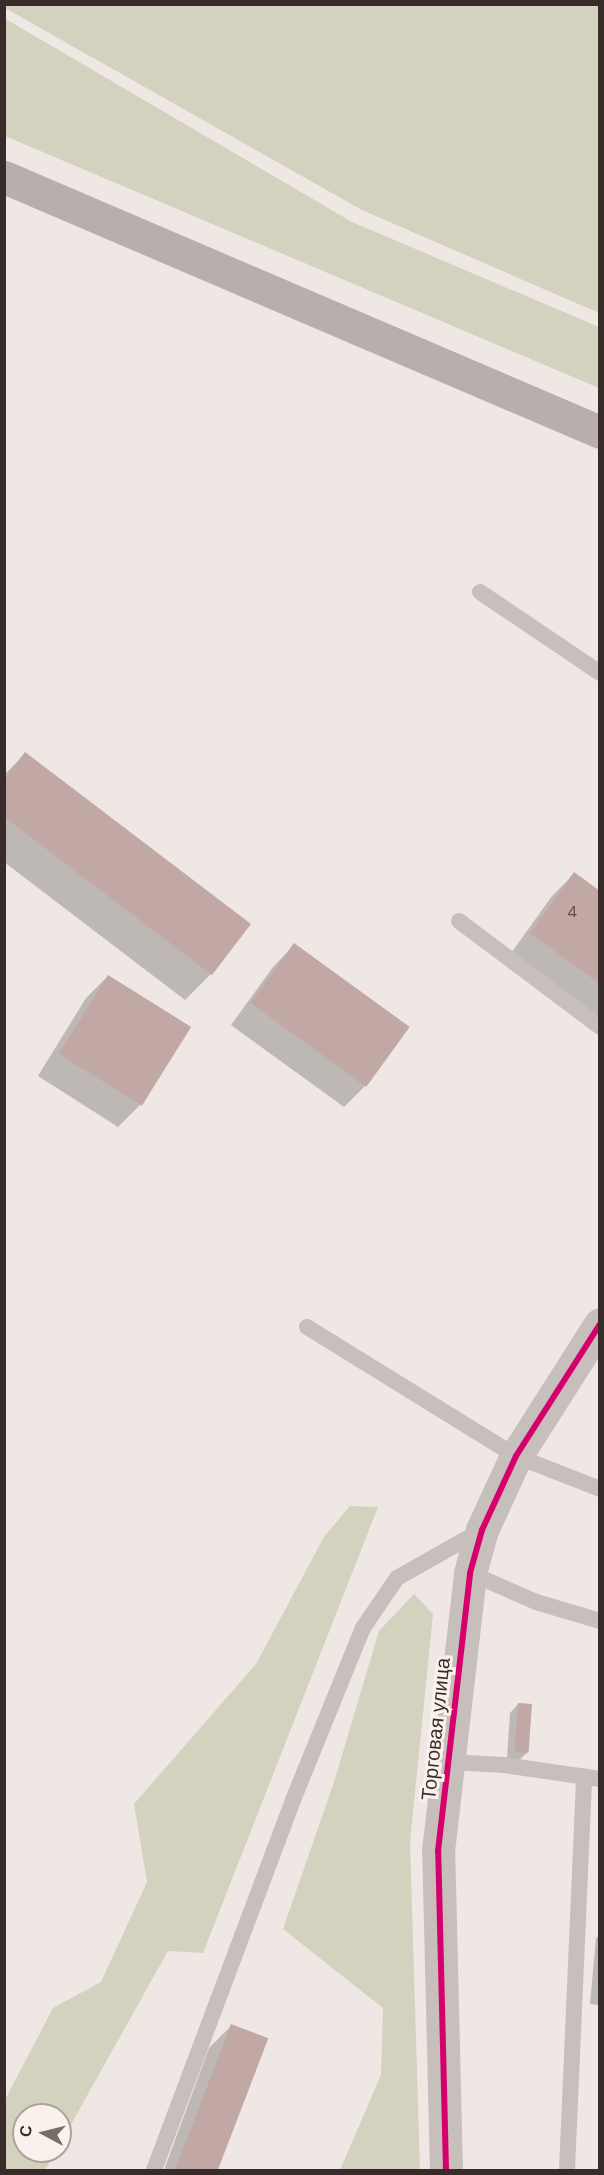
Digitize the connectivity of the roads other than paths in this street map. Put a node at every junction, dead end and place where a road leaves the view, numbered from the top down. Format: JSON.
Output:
{"nodes":[{"id":1,"x":4,"y":177,"type":"edge"},
{"id":2,"x":600,"y":432,"type":"edge"},
{"id":3,"x":480,"y":592,"type":"dead end"},
{"id":4,"x":600,"y":674,"type":"edge"},
{"id":5,"x":459,"y":921,"type":"dead end"},
{"id":6,"x":600,"y":1027,"type":"edge"},
{"id":7,"x":308,"y":1327,"type":"dead end"},
{"id":8,"x":599,"y":1327,"type":"edge"},
{"id":9,"x":516,"y":1456,"type":"junction"},
{"id":10,"x":600,"y":1489,"type":"edge"},
{"id":11,"x":482,"y":1530,"type":"junction"},
{"id":12,"x":470,"y":1573,"type":"junction"},
{"id":13,"x":600,"y":1621,"type":"edge"},
{"id":14,"x":450,"y":1762,"type":"junction"},
{"id":15,"x":592,"y":1777,"type":"edge"},
{"id":16,"x":154,"y":2170,"type":"edge"},
{"id":17,"x":446,"y":2170,"type":"edge"},
{"id":18,"x":567,"y":2170,"type":"edge"}],
"edges":[{"from":1,"to":2,"type":"main road"},
{"from":3,"to":4,"type":"lane"},
{"from":5,"to":6,"type":"lane"},
{"from":7,"to":9,"type":"lane"},
{"from":8,"to":9,"type":"street","name":"Торговая улица"},
{"from":9,"to":10,"type":"lane"},
{"from":9,"to":11,"type":"street","name":"Торговая улица"},
{"from":11,"to":12,"type":"street","name":"Торговая улица"},
{"from":11,"to":16,"type":"lane"},
{"from":12,"to":13,"type":"lane"},
{"from":12,"to":14,"type":"street","name":"Торговая улица"},
{"from":14,"to":15,"type":"lane"},
{"from":14,"to":17,"type":"street","name":"Торговая улица"},
{"from":15,"to":18,"type":"lane"}]}
